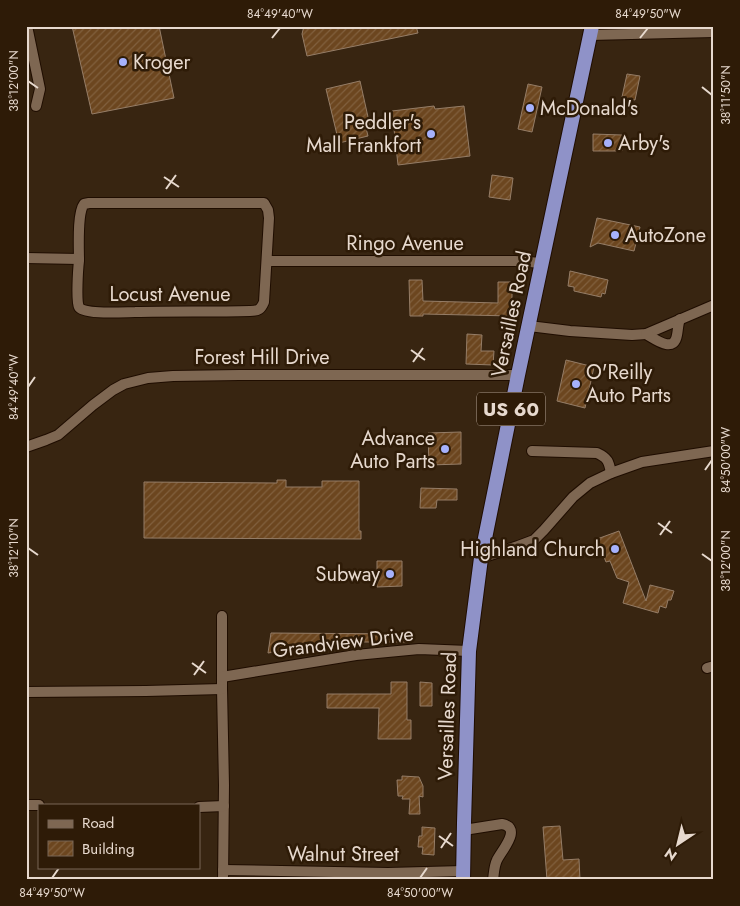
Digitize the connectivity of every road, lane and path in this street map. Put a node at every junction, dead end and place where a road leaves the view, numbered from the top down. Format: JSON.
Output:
{"nodes":[{"id":1,"x":27,"y":26,"type":"edge"},
{"id":2,"x":591,"y":31,"type":"edge"},
{"id":3,"x":714,"y":32,"type":"edge"},
{"id":4,"x":36,"y":106,"type":"dead end"},
{"id":5,"x":26,"y":258,"type":"edge"},
{"id":6,"x":79,"y":259,"type":"junction"},
{"id":7,"x":268,"y":261,"type":"junction"},
{"id":8,"x":542,"y":262,"type":"junction"},
{"id":9,"x":714,"y":305,"type":"edge"},
{"id":10,"x":680,"y":319,"type":"junction"},
{"id":11,"x":529,"y":326,"type":"junction"},
{"id":12,"x":646,"y":334,"type":"junction"},
{"id":13,"x":518,"y":375,"type":"junction"},
{"id":14,"x":26,"y":447,"type":"edge"},
{"id":15,"x":532,"y":451,"type":"dead end"},
{"id":16,"x":714,"y":451,"type":"edge"},
{"id":17,"x":611,"y":473,"type":"junction"},
{"id":18,"x":481,"y":558,"type":"junction"},
{"id":19,"x":222,"y":616,"type":"dead end"},
{"id":20,"x":469,"y":650,"type":"junction"},
{"id":21,"x":222,"y":677,"type":"junction"},
{"id":22,"x":222,"y":688,"type":"junction"},
{"id":23,"x":26,"y":692,"type":"edge"},
{"id":24,"x":224,"y":806,"type":"junction"},
{"id":25,"x":200,"y":807,"type":"edge"},
{"id":26,"x":464,"y":830,"type":"junction"},
{"id":27,"x":223,"y":875,"type":"edge"},
{"id":28,"x":463,"y":876,"type":"edge"},
{"id":29,"x":493,"y":880,"type":"edge"}],
"edges":[{"from":1,"to":4,"type":"street"},
{"from":2,"to":3,"type":"street"},
{"from":2,"to":8,"type":"highway","name":"Versailles Road","number":"US 60"},
{"from":5,"to":6,"type":"street"},
{"from":6,"to":7,"type":"street","name":"Locust Avenue"},
{"from":6,"to":7,"type":"street"},
{"from":7,"to":8,"type":"street","name":"Ringo Avenue"},
{"from":8,"to":11,"type":"highway","name":"Versailles Road","number":"US 60"},
{"from":9,"to":10,"type":"street"},
{"from":10,"to":12,"type":"street"},
{"from":10,"to":12,"type":"street"},
{"from":11,"to":12,"type":"street"},
{"from":11,"to":13,"type":"highway","name":"Versailles Road","number":"US 60"},
{"from":13,"to":14,"type":"street","name":"Forest Hill Drive"},
{"from":13,"to":18,"type":"highway","name":"Versailles Road","number":"US 60"},
{"from":15,"to":17,"type":"street"},
{"from":16,"to":17,"type":"street"},
{"from":17,"to":18,"type":"street"},
{"from":18,"to":20,"type":"highway","name":"Versailles Road","number":"US 60"},
{"from":19,"to":21,"type":"street"},
{"from":20,"to":21,"type":"street","name":"Grandview Drive"},
{"from":20,"to":26,"type":"highway","name":"Versailles Road","number":"US 60"},
{"from":21,"to":22,"type":"street"},
{"from":22,"to":23,"type":"street"},
{"from":22,"to":24,"type":"street"},
{"from":24,"to":25,"type":"street"},
{"from":24,"to":27,"type":"street"},
{"from":26,"to":28,"type":"highway","name":"Versailles Road","number":"US 60"},
{"from":26,"to":29,"type":"street"},
{"from":27,"to":28,"type":"street","name":"Walnut Street"}]}
